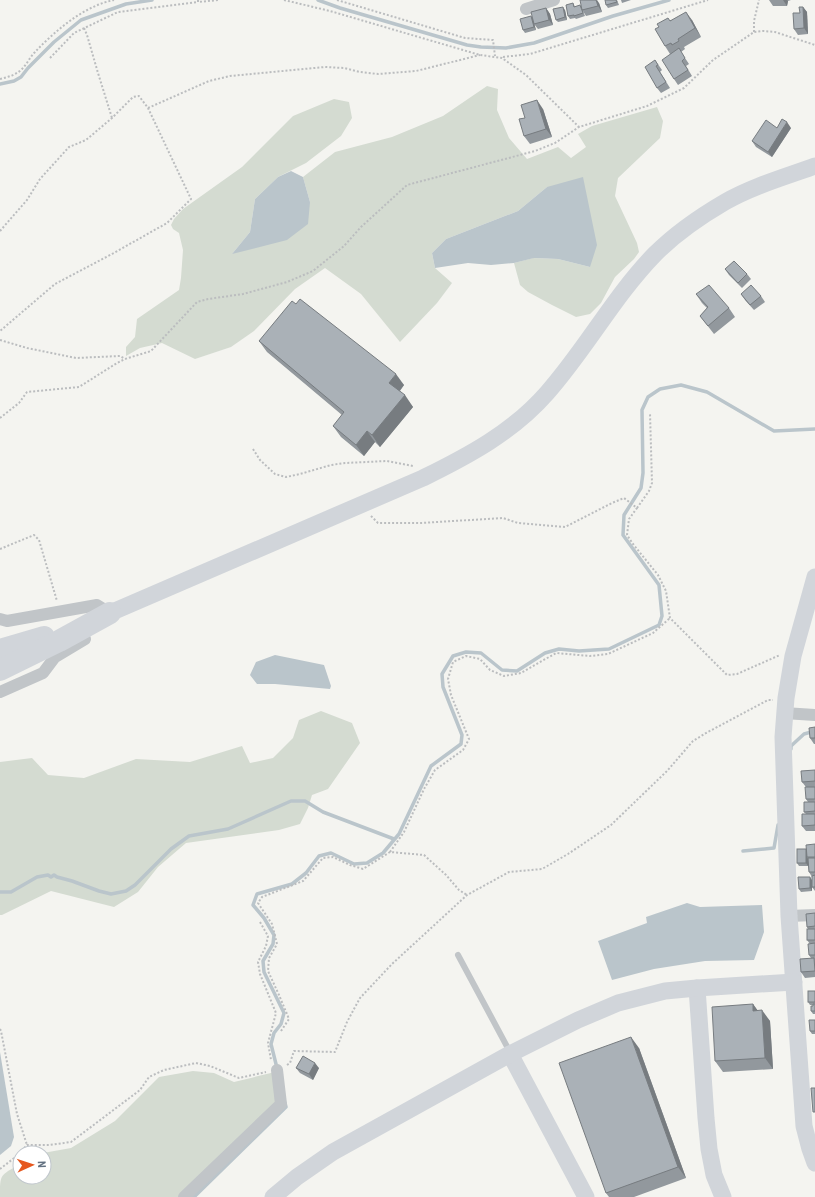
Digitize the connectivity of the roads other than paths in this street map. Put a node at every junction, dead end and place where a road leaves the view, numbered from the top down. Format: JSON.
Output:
{"nodes":[{"id":1,"x":550,"y":1,"type":"edge"},
{"id":2,"x":526,"y":9,"type":"dead end"},
{"id":3,"x":815,"y":166,"type":"edge"},
{"id":4,"x":815,"y":577,"type":"edge"},
{"id":5,"x":103,"y":616,"type":"junction"},
{"id":6,"x":0,"y":619,"type":"edge"},
{"id":7,"x":0,"y":650,"type":"edge"},
{"id":8,"x":0,"y":670,"type":"edge"},
{"id":9,"x":0,"y":692,"type":"edge"},
{"id":10,"x":785,"y":706,"type":"junction"},
{"id":11,"x":815,"y":715,"type":"edge"},
{"id":12,"x":815,"y":915,"type":"edge"},
{"id":13,"x":789,"y":916,"type":"junction"},
{"id":14,"x":458,"y":954,"type":"dead end"},
{"id":15,"x":794,"y":982,"type":"junction"},
{"id":16,"x":697,"y":988,"type":"junction"},
{"id":17,"x":510,"y":1054,"type":"junction"},
{"id":18,"x":275,"y":1070,"type":"road end"},
{"id":19,"x":815,"y":1163,"type":"edge"},
{"id":20,"x":184,"y":1197,"type":"edge"},
{"id":21,"x":273,"y":1197,"type":"edge"},
{"id":22,"x":586,"y":1197,"type":"edge"},
{"id":23,"x":723,"y":1197,"type":"edge"}],
"edges":[{"from":1,"to":2,"type":"street"},
{"from":3,"to":5,"type":"street"},
{"from":4,"to":10,"type":"street"},
{"from":5,"to":6,"type":"street"},
{"from":5,"to":7,"type":"highway"},
{"from":5,"to":8,"type":"highway"},
{"from":5,"to":9,"type":"street"},
{"from":10,"to":11,"type":"street"},
{"from":10,"to":13,"type":"street"},
{"from":12,"to":13,"type":"street"},
{"from":13,"to":15,"type":"street"},
{"from":14,"to":17,"type":"lane"},
{"from":15,"to":16,"type":"street"},
{"from":15,"to":19,"type":"street"},
{"from":16,"to":17,"type":"street"},
{"from":16,"to":23,"type":"street"},
{"from":17,"to":21,"type":"street"},
{"from":17,"to":22,"type":"street"},
{"from":18,"to":20,"type":"street"}]}
